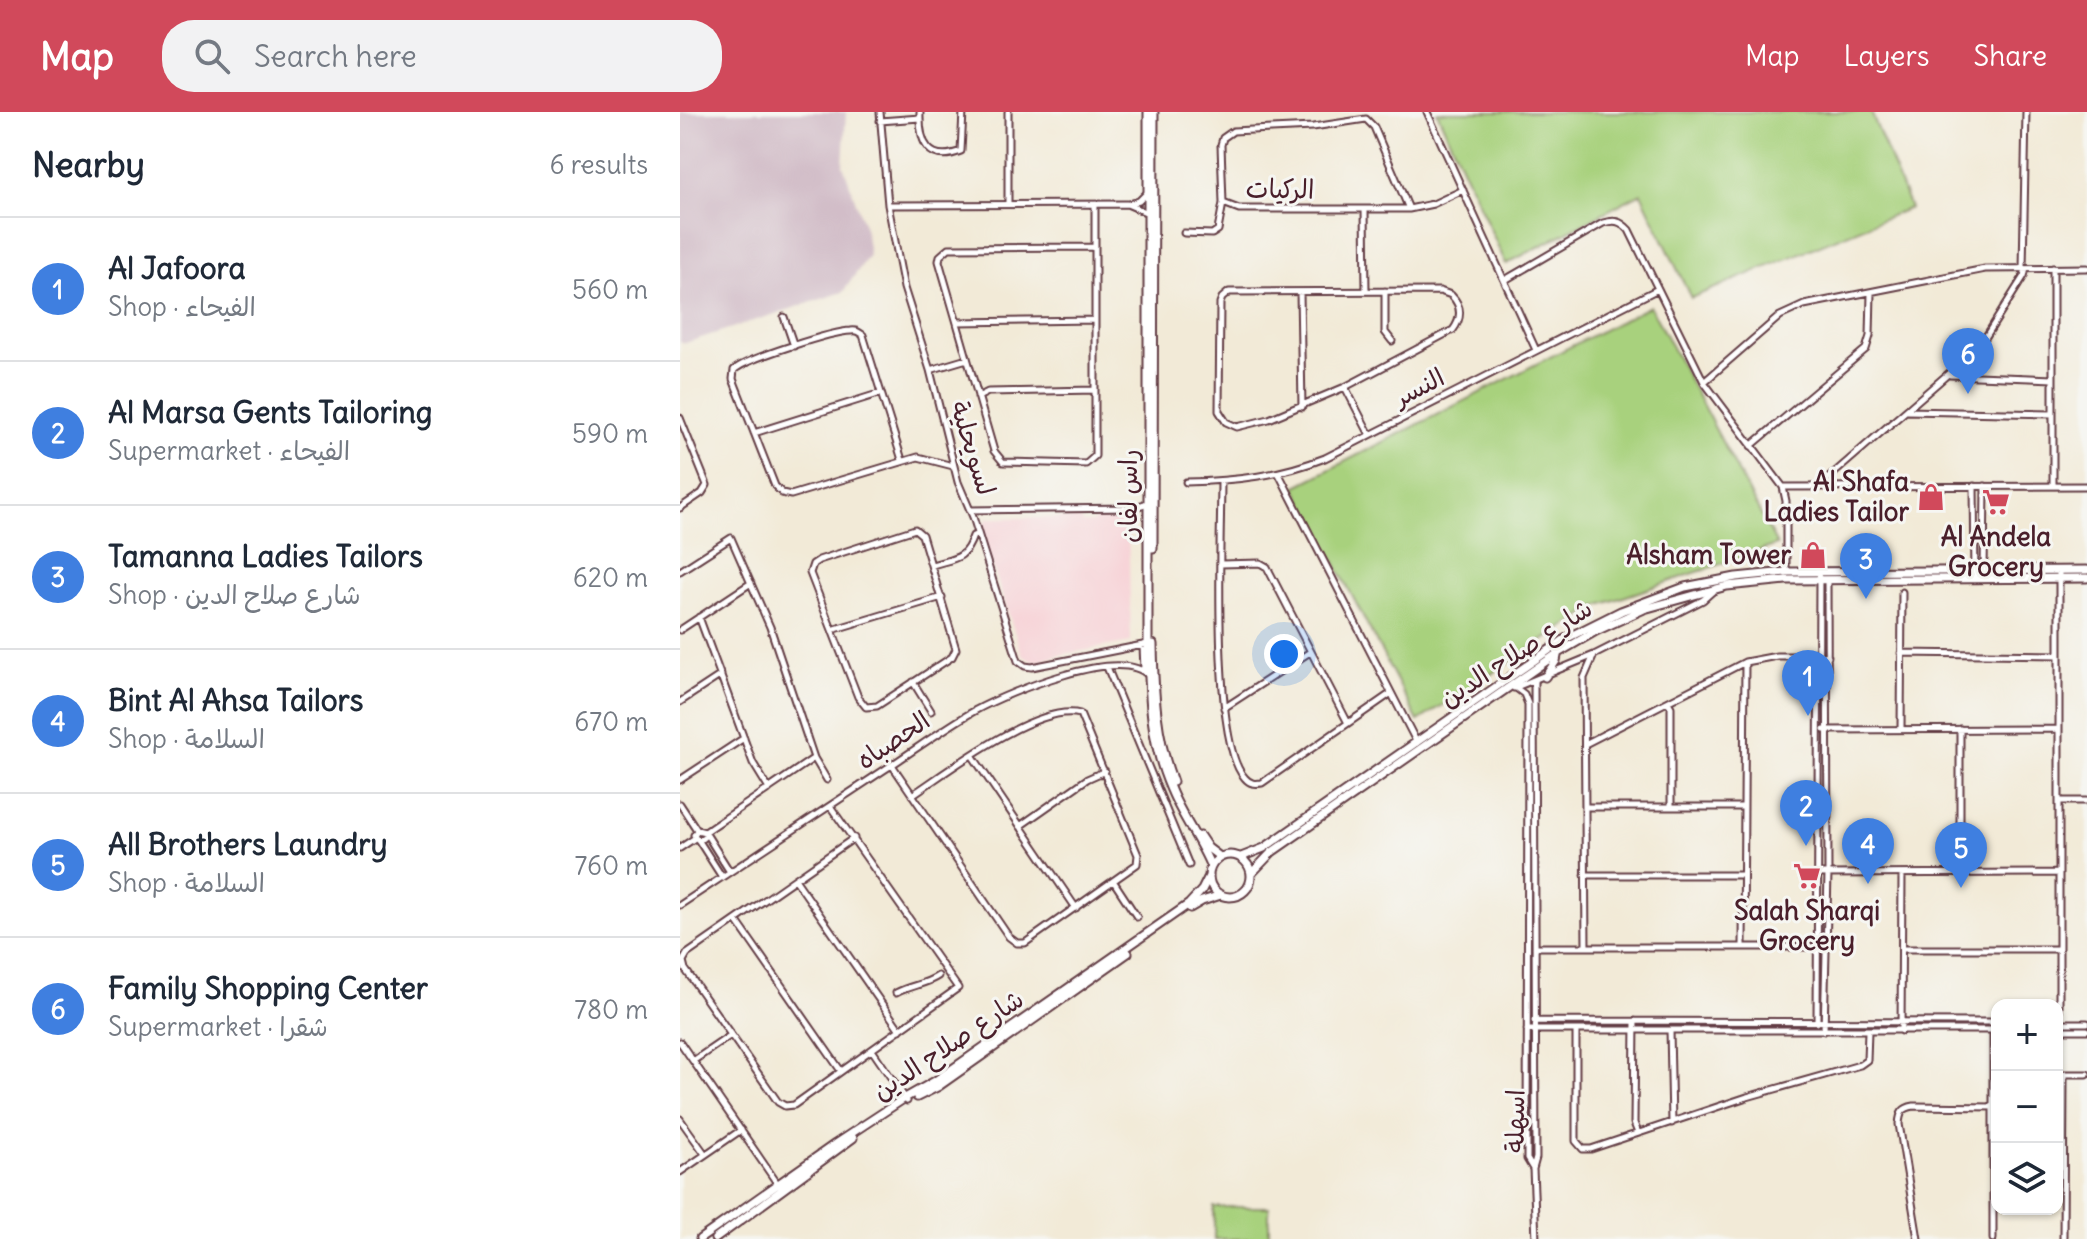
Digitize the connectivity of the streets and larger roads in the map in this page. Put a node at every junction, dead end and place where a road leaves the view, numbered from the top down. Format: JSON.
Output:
{"nodes":[{"id":1,"x":880,"y":112,"type":"edge"},
{"id":2,"x":963,"y":112,"type":"edge"},
{"id":3,"x":1008,"y":112,"type":"edge"},
{"id":4,"x":1148,"y":112,"type":"edge"},
{"id":5,"x":1154,"y":112,"type":"edge"},
{"id":6,"x":1427,"y":112,"type":"edge"},
{"id":7,"x":2026,"y":112,"type":"edge"},
{"id":8,"x":920,"y":115,"type":"edge"},
{"id":9,"x":880,"y":121,"type":"junction"},
{"id":10,"x":1463,"y":190,"type":"junction"},
{"id":11,"x":1148,"y":192,"type":"junction"},
{"id":12,"x":1223,"y":203,"type":"junction"},
{"id":13,"x":1008,"y":204,"type":"junction"},
{"id":14,"x":1127,"y":204,"type":"junction"},
{"id":15,"x":888,"y":205,"type":"junction"},
{"id":16,"x":1095,"y":205,"type":"junction"},
{"id":17,"x":1365,"y":209,"type":"junction"},
{"id":18,"x":1409,"y":209,"type":"junction"},
{"id":19,"x":1148,"y":213,"type":"junction"},
{"id":20,"x":1184,"y":233,"type":"dead end"},
{"id":21,"x":1094,"y":247,"type":"junction"},
{"id":22,"x":2053,"y":268,"type":"junction"},
{"id":23,"x":2087,"y":268,"type":"edge"},
{"id":24,"x":2024,"y":269,"type":"junction"},
{"id":25,"x":1505,"y":280,"type":"junction"},
{"id":26,"x":1658,"y":289,"type":"junction"},
{"id":27,"x":1366,"y":291,"type":"junction"},
{"id":28,"x":1385,"y":291,"type":"junction"},
{"id":29,"x":1300,"y":292,"type":"junction"},
{"id":30,"x":1871,"y":293,"type":"junction"},
{"id":31,"x":784,"y":317,"type":"dead end"},
{"id":32,"x":1094,"y":320,"type":"junction"},
{"id":33,"x":957,"y":322,"type":"junction"},
{"id":34,"x":1392,"y":341,"type":"dead end"},
{"id":35,"x":794,"y":346,"type":"junction"},
{"id":36,"x":1536,"y":350,"type":"junction"},
{"id":37,"x":967,"y":359,"type":"junction"},
{"id":38,"x":930,"y":370,"type":"junction"},
{"id":39,"x":1950,"y":375,"type":"junction"},
{"id":40,"x":2053,"y":379,"type":"junction"},
{"id":41,"x":1704,"y":382,"type":"junction"},
{"id":42,"x":1345,"y":387,"type":"junction"},
{"id":43,"x":1095,"y":390,"type":"junction"},
{"id":44,"x":881,"y":393,"type":"junction"},
{"id":45,"x":978,"y":397,"type":"junction"},
{"id":46,"x":1302,"y":407,"type":"junction"},
{"id":47,"x":1906,"y":411,"type":"junction"},
{"id":48,"x":2053,"y":414,"type":"junction"},
{"id":49,"x":680,"y":418,"type":"edge"},
{"id":50,"x":754,"y":433,"type":"junction"},
{"id":51,"x":1370,"y":435,"type":"junction"},
{"id":52,"x":1751,"y":446,"type":"junction"},
{"id":53,"x":902,"y":460,"type":"junction"},
{"id":54,"x":954,"y":466,"type":"junction"},
{"id":55,"x":1279,"y":474,"type":"junction"},
{"id":56,"x":1221,"y":481,"type":"junction"},
{"id":57,"x":1186,"y":482,"type":"dead end"},
{"id":58,"x":1974,"y":486,"type":"junction"},
{"id":59,"x":1985,"y":486,"type":"junction"},
{"id":60,"x":2053,"y":486,"type":"junction"},
{"id":61,"x":2087,"y":486,"type":"edge"},
{"id":62,"x":1783,"y":487,"type":"junction"},
{"id":63,"x":1818,"y":487,"type":"junction"},
{"id":64,"x":1148,"y":503,"type":"junction"},
{"id":65,"x":680,"y":508,"type":"edge"},
{"id":66,"x":1132,"y":508,"type":"junction"},
{"id":67,"x":970,"y":510,"type":"junction"},
{"id":68,"x":1148,"y":514,"type":"junction"},
{"id":69,"x":978,"y":534,"type":"junction"},
{"id":70,"x":1221,"y":564,"type":"junction"},
{"id":71,"x":932,"y":565,"type":"junction"},
{"id":72,"x":2087,"y":570,"type":"edge"},
{"id":73,"x":680,"y":571,"type":"edge"},
{"id":74,"x":1979,"y":574,"type":"junction"},
{"id":75,"x":2059,"y":574,"type":"junction"},
{"id":76,"x":1786,"y":576,"type":"junction"},
{"id":77,"x":1823,"y":576,"type":"junction"},
{"id":78,"x":2087,"y":578,"type":"edge"},
{"id":79,"x":751,"y":583,"type":"junction"},
{"id":80,"x":1715,"y":584,"type":"junction"},
{"id":81,"x":1902,"y":592,"type":"dead end"},
{"id":82,"x":942,"y":597,"type":"junction"},
{"id":83,"x":699,"y":617,"type":"junction"},
{"id":84,"x":680,"y":630,"type":"edge"},
{"id":85,"x":832,"y":630,"type":"junction"},
{"id":86,"x":1146,"y":645,"type":"junction"},
{"id":87,"x":1555,"y":650,"type":"junction"},
{"id":88,"x":1310,"y":652,"type":"junction"},
{"id":89,"x":1901,"y":653,"type":"junction"},
{"id":90,"x":1594,"y":655,"type":"junction"},
{"id":91,"x":2059,"y":655,"type":"junction"},
{"id":92,"x":1819,"y":656,"type":"junction"},
{"id":93,"x":1828,"y":656,"type":"junction"},
{"id":94,"x":1745,"y":662,"type":"junction"},
{"id":95,"x":1569,"y":666,"type":"junction"},
{"id":96,"x":1107,"y":667,"type":"junction"},
{"id":97,"x":1146,"y":674,"type":"junction"},
{"id":98,"x":721,"y":675,"type":"junction"},
{"id":99,"x":1545,"y":677,"type":"junction"},
{"id":100,"x":1584,"y":678,"type":"junction"},
{"id":101,"x":1534,"y":681,"type":"junction"},
{"id":102,"x":913,"y":682,"type":"junction"},
{"id":103,"x":1516,"y":688,"type":"junction"},
{"id":104,"x":1502,"y":692,"type":"junction"},
{"id":105,"x":1390,"y":694,"type":"junction"},
{"id":106,"x":680,"y":702,"type":"edge"},
{"id":107,"x":1668,"y":702,"type":"junction"},
{"id":108,"x":1224,"y":708,"type":"junction"},
{"id":109,"x":931,"y":711,"type":"dead end"},
{"id":110,"x":1348,"y":723,"type":"junction"},
{"id":111,"x":1901,"y":729,"type":"junction"},
{"id":112,"x":1960,"y":729,"type":"junction"},
{"id":113,"x":2059,"y":729,"type":"junction"},
{"id":114,"x":1823,"y":730,"type":"junction"},
{"id":115,"x":744,"y":738,"type":"junction"},
{"id":116,"x":1585,"y":744,"type":"junction"},
{"id":117,"x":1418,"y":745,"type":"junction"},
{"id":118,"x":972,"y":755,"type":"junction"},
{"id":119,"x":814,"y":758,"type":"junction"},
{"id":120,"x":892,"y":765,"type":"junction"},
{"id":121,"x":1105,"y":771,"type":"junction"},
{"id":122,"x":680,"y":780,"type":"edge"},
{"id":123,"x":827,"y":780,"type":"dead end"},
{"id":124,"x":769,"y":789,"type":"junction"},
{"id":125,"x":912,"y":795,"type":"junction"},
{"id":126,"x":2059,"y":801,"type":"junction"},
{"id":127,"x":2087,"y":801,"type":"edge"},
{"id":128,"x":680,"y":804,"type":"edge"},
{"id":129,"x":830,"y":806,"type":"junction"},
{"id":130,"x":1585,"y":807,"type":"junction"},
{"id":131,"x":1671,"y":807,"type":"junction"},
{"id":132,"x":1744,"y":807,"type":"junction"},
{"id":133,"x":1020,"y":826,"type":"junction"},
{"id":134,"x":697,"y":830,"type":"junction"},
{"id":135,"x":705,"y":834,"type":"junction"},
{"id":136,"x":854,"y":838,"type":"junction"},
{"id":137,"x":697,"y":840,"type":"junction"},
{"id":138,"x":680,"y":848,"type":"edge"},
{"id":139,"x":1220,"y":857,"type":"junction"},
{"id":140,"x":1241,"y":857,"type":"junction"},
{"id":141,"x":1189,"y":865,"type":"dead end"},
{"id":142,"x":1211,"y":867,"type":"junction"},
{"id":143,"x":730,"y":872,"type":"junction"},
{"id":144,"x":2059,"y":873,"type":"junction"},
{"id":145,"x":1251,"y":874,"type":"junction"},
{"id":146,"x":1819,"y":874,"type":"junction"},
{"id":147,"x":1828,"y":874,"type":"junction"},
{"id":148,"x":1902,"y":874,"type":"junction"},
{"id":149,"x":1960,"y":874,"type":"junction"},
{"id":150,"x":1585,"y":875,"type":"junction"},
{"id":151,"x":1743,"y":875,"type":"junction"},
{"id":152,"x":1209,"y":876,"type":"junction"},
{"id":153,"x":722,"y":877,"type":"junction"},
{"id":154,"x":795,"y":879,"type":"junction"},
{"id":155,"x":1114,"y":882,"type":"junction"},
{"id":156,"x":1221,"y":895,"type":"junction"},
{"id":157,"x":680,"y":905,"type":"edge"},
{"id":158,"x":1076,"y":908,"type":"junction"},
{"id":159,"x":1137,"y":917,"type":"dead end"},
{"id":160,"x":736,"y":920,"type":"junction"},
{"id":161,"x":1743,"y":946,"type":"junction"},
{"id":162,"x":1528,"y":947,"type":"junction"},
{"id":163,"x":1536,"y":947,"type":"junction"},
{"id":164,"x":1586,"y":947,"type":"junction"},
{"id":165,"x":1823,"y":947,"type":"junction"},
{"id":166,"x":1902,"y":949,"type":"junction"},
{"id":167,"x":2059,"y":949,"type":"junction"},
{"id":168,"x":942,"y":974,"type":"junction"},
{"id":169,"x":896,"y":993,"type":"dead end"},
{"id":170,"x":2058,"y":999,"type":"edge"},
{"id":171,"x":1527,"y":1021,"type":"junction"},
{"id":172,"x":1535,"y":1021,"type":"junction"},
{"id":173,"x":1635,"y":1021,"type":"junction"},
{"id":174,"x":1821,"y":1022,"type":"junction"},
{"id":175,"x":1902,"y":1022,"type":"junction"},
{"id":176,"x":1991,"y":1022,"type":"edge"},
{"id":177,"x":2063,"y":1023,"type":"edge"},
{"id":178,"x":2087,"y":1023,"type":"edge"},
{"id":179,"x":900,"y":1030,"type":"junction"},
{"id":180,"x":1527,"y":1030,"type":"junction"},
{"id":181,"x":1535,"y":1030,"type":"junction"},
{"id":182,"x":1576,"y":1030,"type":"junction"},
{"id":183,"x":1636,"y":1030,"type":"junction"},
{"id":184,"x":1670,"y":1030,"type":"junction"},
{"id":185,"x":1991,"y":1030,"type":"edge"},
{"id":186,"x":2063,"y":1030,"type":"edge"},
{"id":187,"x":2087,"y":1030,"type":"edge"},
{"id":188,"x":1821,"y":1031,"type":"junction"},
{"id":189,"x":1868,"y":1031,"type":"junction"},
{"id":190,"x":1901,"y":1031,"type":"junction"},
{"id":191,"x":731,"y":1035,"type":"junction"},
{"id":192,"x":680,"y":1042,"type":"edge"},
{"id":193,"x":872,"y":1050,"type":"junction"},
{"id":194,"x":693,"y":1061,"type":"junction"},
{"id":195,"x":841,"y":1071,"type":"junction"},
{"id":196,"x":2063,"y":1074,"type":"edge"},
{"id":197,"x":2087,"y":1074,"type":"edge"},
{"id":198,"x":906,"y":1100,"type":"junction"},
{"id":199,"x":1991,"y":1107,"type":"edge"},
{"id":200,"x":680,"y":1119,"type":"edge"},
{"id":201,"x":1672,"y":1123,"type":"junction"},
{"id":202,"x":741,"y":1130,"type":"junction"},
{"id":203,"x":1638,"y":1133,"type":"junction"},
{"id":204,"x":705,"y":1154,"type":"junction"},
{"id":205,"x":1533,"y":1169,"type":"junction"},
{"id":206,"x":680,"y":1172,"type":"edge"},
{"id":207,"x":780,"y":1188,"type":"junction"},
{"id":208,"x":1994,"y":1215,"type":"edge"},
{"id":209,"x":2062,"y":1215,"type":"edge"},
{"id":210,"x":700,"y":1239,"type":"edge"},
{"id":211,"x":715,"y":1239,"type":"edge"},
{"id":212,"x":1536,"y":1239,"type":"edge"},
{"id":213,"x":1918,"y":1239,"type":"edge"},
{"id":214,"x":1993,"y":1239,"type":"edge"},
{"id":215,"x":2063,"y":1239,"type":"edge"}],
"edges":[{"from":1,"to":9,"type":"street","name":"لسويحلية"},
{"from":2,"to":8,"type":"street"},
{"from":3,"to":13,"type":"street"},
{"from":4,"to":11,"type":"street","name":"راس لفان"},
{"from":5,"to":139,"type":"street","name":"راس لفان"},
{"from":6,"to":10,"type":"street"},
{"from":7,"to":24,"type":"street"},
{"from":8,"to":9,"type":"street"},
{"from":9,"to":15,"type":"street","name":"لسويحلية"},
{"from":10,"to":18,"type":"street","name":"الركيات"},
{"from":10,"to":25,"type":"street"},
{"from":11,"to":14,"type":"street"},
{"from":11,"to":19,"type":"street","name":"راس لفان"},
{"from":12,"to":17,"type":"street","name":"الركيات"},
{"from":12,"to":18,"type":"street","name":"الركيات"},
{"from":12,"to":20,"type":"street"},
{"from":13,"to":15,"type":"street"},
{"from":13,"to":16,"type":"street"},
{"from":14,"to":16,"type":"street"},
{"from":14,"to":19,"type":"street"},
{"from":15,"to":38,"type":"street","name":"لسويحلية"},
{"from":16,"to":21,"type":"street"},
{"from":17,"to":18,"type":"street","name":"الركيات"},
{"from":17,"to":27,"type":"street"},
{"from":19,"to":64,"type":"street","name":"راس لفان"},
{"from":21,"to":32,"type":"street"},
{"from":21,"to":33,"type":"street"},
{"from":22,"to":23,"type":"street"},
{"from":22,"to":24,"type":"street"},
{"from":22,"to":40,"type":"street"},
{"from":24,"to":30,"type":"street"},
{"from":24,"to":39,"type":"street"},
{"from":25,"to":26,"type":"street"},
{"from":25,"to":36,"type":"street"},
{"from":26,"to":36,"type":"street","name":"النسر"},
{"from":26,"to":41,"type":"street"},
{"from":27,"to":28,"type":"street"},
{"from":27,"to":29,"type":"street"},
{"from":28,"to":34,"type":"street"},
{"from":28,"to":42,"type":"street"},
{"from":29,"to":46,"type":"street"},
{"from":29,"to":46,"type":"street"},
{"from":30,"to":41,"type":"street"},
{"from":30,"to":52,"type":"street"},
{"from":31,"to":35,"type":"street"},
{"from":32,"to":33,"type":"street"},
{"from":32,"to":43,"type":"street"},
{"from":33,"to":37,"type":"street"},
{"from":35,"to":44,"type":"street"},
{"from":35,"to":50,"type":"street"},
{"from":36,"to":51,"type":"street","name":"النسر"},
{"from":37,"to":38,"type":"street"},
{"from":37,"to":45,"type":"street"},
{"from":38,"to":54,"type":"street","name":"لسويحلية"},
{"from":39,"to":40,"type":"street"},
{"from":39,"to":47,"type":"street"},
{"from":40,"to":48,"type":"street"},
{"from":41,"to":52,"type":"street"},
{"from":42,"to":46,"type":"street"},
{"from":42,"to":51,"type":"street"},
{"from":43,"to":45,"type":"street"},
{"from":43,"to":45,"type":"street"},
{"from":44,"to":50,"type":"street"},
{"from":44,"to":53,"type":"street"},
{"from":47,"to":48,"type":"street"},
{"from":47,"to":63,"type":"street"},
{"from":48,"to":60,"type":"street"},
{"from":49,"to":65,"type":"street"},
{"from":50,"to":53,"type":"street"},
{"from":51,"to":55,"type":"street","name":"النسر"},
{"from":52,"to":62,"type":"street"},
{"from":53,"to":54,"type":"street"},
{"from":54,"to":67,"type":"street","name":"لسويحلية"},
{"from":55,"to":56,"type":"street","name":"النسر"},
{"from":55,"to":105,"type":"street"},
{"from":56,"to":57,"type":"street","name":"النسر"},
{"from":56,"to":70,"type":"street"},
{"from":58,"to":59,"type":"street"},
{"from":58,"to":63,"type":"street"},
{"from":58,"to":74,"type":"street"},
{"from":59,"to":60,"type":"street"},
{"from":59,"to":74,"type":"street"},
{"from":60,"to":61,"type":"street"},
{"from":62,"to":63,"type":"street"},
{"from":62,"to":76,"type":"street"},
{"from":64,"to":66,"type":"street"},
{"from":64,"to":68,"type":"street","name":"راس لفان"},
{"from":66,"to":67,"type":"street"},
{"from":66,"to":68,"type":"street"},
{"from":67,"to":69,"type":"street","name":"لسويحلية"},
{"from":68,"to":86,"type":"street","name":"راس لفان"},
{"from":69,"to":71,"type":"street"},
{"from":69,"to":86,"type":"street","name":"لسويحلية"},
{"from":70,"to":88,"type":"street"},
{"from":70,"to":108,"type":"street"},
{"from":71,"to":82,"type":"street"},
{"from":71,"to":85,"type":"street"},
{"from":72,"to":75,"type":"street","name":"شارع صلاح الدين"},
{"from":73,"to":79,"type":"street"},
{"from":74,"to":75,"type":"street","name":"شارع صلاح الدين"},
{"from":74,"to":77,"type":"street","name":"شارع صلاح الدين"},
{"from":75,"to":78,"type":"street","name":"شارع صلاح الدين"},
{"from":75,"to":91,"type":"street"},
{"from":76,"to":77,"type":"street","name":"شارع صلاح الدين"},
{"from":76,"to":80,"type":"street","name":"شارع صلاح الدين"},
{"from":77,"to":92,"type":"street"},
{"from":77,"to":93,"type":"street"},
{"from":79,"to":83,"type":"street"},
{"from":79,"to":119,"type":"street"},
{"from":80,"to":87,"type":"street","name":"شارع صلاح الدين"},
{"from":80,"to":90,"type":"street","name":"شارع صلاح الدين"},
{"from":81,"to":89,"type":"street"},
{"from":82,"to":85,"type":"street"},
{"from":82,"to":102,"type":"street"},
{"from":83,"to":84,"type":"street"},
{"from":83,"to":98,"type":"street"},
{"from":85,"to":102,"type":"street"},
{"from":86,"to":97,"type":"street","name":"راس لفان"},
{"from":87,"to":99,"type":"street"},
{"from":87,"to":104,"type":"street","name":"شارع صلاح الدين"},
{"from":87,"to":117,"type":"street","name":"شارع صلاح الدين"},
{"from":88,"to":108,"type":"street"},
{"from":88,"to":110,"type":"street"},
{"from":89,"to":91,"type":"street"},
{"from":89,"to":111,"type":"street"},
{"from":90,"to":95,"type":"street","name":"شارع صلاح الدين"},
{"from":90,"to":100,"type":"street"},
{"from":91,"to":113,"type":"street"},
{"from":92,"to":93,"type":"street"},
{"from":92,"to":94,"type":"street"},
{"from":92,"to":114,"type":"street"},
{"from":93,"to":114,"type":"street"},
{"from":94,"to":107,"type":"street"},
{"from":94,"to":132,"type":"street"},
{"from":95,"to":99,"type":"street","name":"شارع صلاح الدين"},
{"from":95,"to":100,"type":"street"},
{"from":96,"to":97,"type":"street","name":"الحصباه"},
{"from":96,"to":120,"type":"street","name":"الحصباه"},
{"from":96,"to":141,"type":"street"},
{"from":97,"to":142,"type":"street","name":"راس لفان"},
{"from":98,"to":106,"type":"street"},
{"from":98,"to":115,"type":"street"},
{"from":99,"to":101,"type":"street","name":"شارع صلاح الدين"},
{"from":100,"to":116,"type":"street"},
{"from":101,"to":103,"type":"street","name":"شارع صلاح الدين"},
{"from":101,"to":163,"type":"street","name":"اسهلة"},
{"from":102,"to":109,"type":"street"},
{"from":103,"to":104,"type":"street","name":"شارع صلاح الدين"},
{"from":103,"to":162,"type":"street","name":"اسهلة"},
{"from":104,"to":117,"type":"street","name":"شارع صلاح الدين"},
{"from":105,"to":110,"type":"street"},
{"from":105,"to":117,"type":"street"},
{"from":107,"to":116,"type":"street"},
{"from":107,"to":131,"type":"street"},
{"from":108,"to":110,"type":"street"},
{"from":111,"to":112,"type":"street"},
{"from":111,"to":114,"type":"street"},
{"from":112,"to":113,"type":"street"},
{"from":112,"to":149,"type":"street"},
{"from":113,"to":126,"type":"street"},
{"from":114,"to":146,"type":"street"},
{"from":114,"to":147,"type":"street"},
{"from":115,"to":122,"type":"street"},
{"from":115,"to":124,"type":"street"},
{"from":116,"to":130,"type":"street"},
{"from":117,"to":140,"type":"street","name":"شارع صلاح الدين"},
{"from":117,"to":145,"type":"street","name":"شارع صلاح الدين"},
{"from":118,"to":121,"type":"street"},
{"from":118,"to":125,"type":"street"},
{"from":118,"to":133,"type":"street"},
{"from":119,"to":123,"type":"street"},
{"from":119,"to":124,"type":"street"},
{"from":120,"to":125,"type":"street"},
{"from":120,"to":129,"type":"street","name":"الحصباه"},
{"from":121,"to":133,"type":"street"},
{"from":121,"to":155,"type":"street"},
{"from":124,"to":135,"type":"street"},
{"from":125,"to":158,"type":"street"},
{"from":126,"to":127,"type":"street"},
{"from":126,"to":144,"type":"street"},
{"from":128,"to":134,"type":"street"},
{"from":129,"to":136,"type":"street"},
{"from":129,"to":143,"type":"street","name":"الحصباه"},
{"from":130,"to":131,"type":"street"},
{"from":130,"to":150,"type":"street"},
{"from":131,"to":132,"type":"street"},
{"from":132,"to":151,"type":"street"},
{"from":133,"to":158,"type":"street"},
{"from":134,"to":135,"type":"street"},
{"from":134,"to":137,"type":"street"},
{"from":135,"to":137,"type":"street"},
{"from":135,"to":143,"type":"street"},
{"from":136,"to":154,"type":"street"},
{"from":136,"to":168,"type":"street"},
{"from":137,"to":138,"type":"street"},
{"from":137,"to":153,"type":"street"},
{"from":139,"to":140,"type":"street"},
{"from":139,"to":142,"type":"street"},
{"from":140,"to":145,"type":"street"},
{"from":142,"to":152,"type":"street"},
{"from":143,"to":153,"type":"street","name":"الحصباه"},
{"from":144,"to":149,"type":"street"},
{"from":144,"to":167,"type":"street"},
{"from":145,"to":156,"type":"street"},
{"from":146,"to":147,"type":"street"},
{"from":146,"to":165,"type":"street"},
{"from":147,"to":148,"type":"street"},
{"from":147,"to":165,"type":"street"},
{"from":148,"to":149,"type":"street"},
{"from":148,"to":166,"type":"street"},
{"from":150,"to":151,"type":"street"},
{"from":150,"to":164,"type":"street"},
{"from":151,"to":161,"type":"street"},
{"from":152,"to":156,"type":"street"},
{"from":152,"to":198,"type":"street","name":"شارع صلاح الدين"},
{"from":153,"to":157,"type":"street","name":"الحصباه"},
{"from":154,"to":160,"type":"street"},
{"from":154,"to":179,"type":"street"},
{"from":155,"to":158,"type":"street"},
{"from":155,"to":159,"type":"street"},
{"from":156,"to":198,"type":"street","name":"شارع صلاح الدين"},
{"from":160,"to":191,"type":"street"},
{"from":160,"to":195,"type":"street"},
{"from":161,"to":164,"type":"street"},
{"from":161,"to":165,"type":"street"},
{"from":162,"to":163,"type":"street"},
{"from":162,"to":171,"type":"street","name":"اسهلة"},
{"from":163,"to":164,"type":"street"},
{"from":163,"to":172,"type":"street","name":"اسهلة"},
{"from":165,"to":174,"type":"street"},
{"from":166,"to":167,"type":"street"},
{"from":166,"to":175,"type":"street"},
{"from":167,"to":170,"type":"street"},
{"from":168,"to":169,"type":"street"},
{"from":168,"to":179,"type":"street"},
{"from":171,"to":172,"type":"street"},
{"from":171,"to":180,"type":"street","name":"اسهلة"},
{"from":172,"to":173,"type":"street"},
{"from":172,"to":181,"type":"street","name":"اسهلة"},
{"from":173,"to":174,"type":"street"},
{"from":173,"to":183,"type":"street"},
{"from":174,"to":175,"type":"street"},
{"from":174,"to":188,"type":"street"},
{"from":175,"to":176,"type":"street"},
{"from":175,"to":190,"type":"street"},
{"from":177,"to":178,"type":"street"},
{"from":179,"to":193,"type":"street"},
{"from":180,"to":181,"type":"street"},
{"from":180,"to":205,"type":"street","name":"اسهلة"},
{"from":181,"to":182,"type":"street"},
{"from":181,"to":205,"type":"street","name":"اسهلة"},
{"from":182,"to":183,"type":"street"},
{"from":182,"to":203,"type":"street"},
{"from":183,"to":184,"type":"street"},
{"from":183,"to":203,"type":"street"},
{"from":184,"to":188,"type":"street"},
{"from":184,"to":201,"type":"street"},
{"from":185,"to":190,"type":"street"},
{"from":186,"to":187,"type":"street"},
{"from":188,"to":189,"type":"street"},
{"from":189,"to":190,"type":"street"},
{"from":189,"to":201,"type":"street"},
{"from":191,"to":194,"type":"street"},
{"from":191,"to":195,"type":"street"},
{"from":192,"to":194,"type":"street"},
{"from":193,"to":195,"type":"street"},
{"from":193,"to":198,"type":"street"},
{"from":194,"to":202,"type":"street"},
{"from":196,"to":197,"type":"street"},
{"from":198,"to":207,"type":"street","name":"شارع صلاح الدين"},
{"from":199,"to":213,"type":"street"},
{"from":200,"to":204,"type":"street"},
{"from":201,"to":203,"type":"street"},
{"from":202,"to":204,"type":"street"},
{"from":202,"to":207,"type":"street"},
{"from":204,"to":206,"type":"street"},
{"from":205,"to":212,"type":"street"},
{"from":207,"to":210,"type":"street","name":"شارع صلاح الدين"},
{"from":207,"to":211,"type":"street","name":"شارع صلاح الدين"},
{"from":208,"to":214,"type":"street"},
{"from":209,"to":215,"type":"street"}]}
